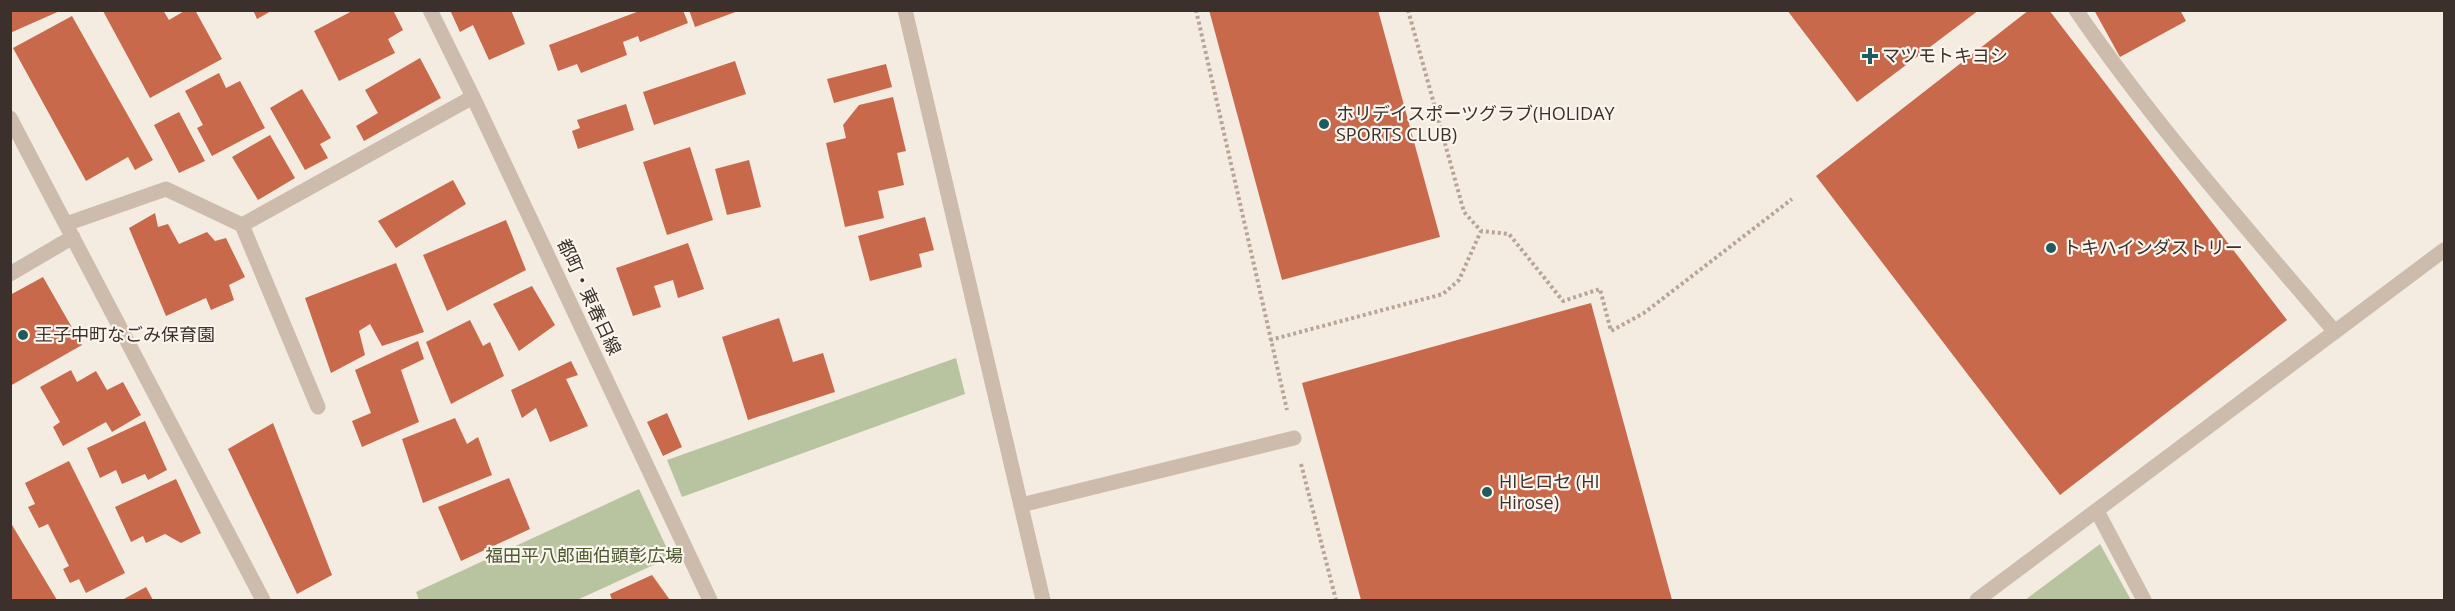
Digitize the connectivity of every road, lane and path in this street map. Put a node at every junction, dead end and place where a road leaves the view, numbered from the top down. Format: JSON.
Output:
{"nodes":[{"id":1,"x":430,"y":10,"type":"edge"},
{"id":2,"x":905,"y":10,"type":"edge"},
{"id":3,"x":1196,"y":10,"type":"edge"},
{"id":4,"x":1408,"y":10,"type":"edge"},
{"id":5,"x":2076,"y":10,"type":"edge"},
{"id":6,"x":473,"y":97,"type":"junction"},
{"id":7,"x":10,"y":118,"type":"edge"},
{"id":8,"x":1792,"y":199,"type":"dead end"},
{"id":9,"x":242,"y":225,"type":"junction"},
{"id":10,"x":69,"y":230,"type":"junction"},
{"id":11,"x":1481,"y":231,"type":"junction"},
{"id":12,"x":2445,"y":250,"type":"edge"},
{"id":13,"x":10,"y":274,"type":"edge"},
{"id":14,"x":2335,"y":332,"type":"junction"},
{"id":15,"x":1270,"y":340,"type":"junction"},
{"id":16,"x":318,"y":407,"type":"dead end"},
{"id":17,"x":1294,"y":438,"type":"junction"},
{"id":18,"x":1021,"y":505,"type":"junction"},
{"id":19,"x":2097,"y":511,"type":"junction"},
{"id":20,"x":263,"y":600,"type":"edge"},
{"id":21,"x":710,"y":600,"type":"edge"},
{"id":22,"x":1043,"y":600,"type":"edge"},
{"id":23,"x":1336,"y":600,"type":"edge"},
{"id":24,"x":1977,"y":600,"type":"edge"},
{"id":25,"x":2144,"y":600,"type":"edge"}],
"edges":[{"from":1,"to":6,"type":"street","name":"都町・東春日線"},
{"from":2,"to":18,"type":"street"},
{"from":3,"to":15,"type":"path"},
{"from":4,"to":11,"type":"path"},
{"from":5,"to":14,"type":"street"},
{"from":6,"to":9,"type":"street"},
{"from":6,"to":21,"type":"street","name":"都町・東春日線"},
{"from":7,"to":10,"type":"street"},
{"from":8,"to":11,"type":"path"},
{"from":9,"to":10,"type":"street"},
{"from":9,"to":16,"type":"street"},
{"from":10,"to":13,"type":"street"},
{"from":10,"to":20,"type":"street"},
{"from":11,"to":15,"type":"path"},
{"from":12,"to":14,"type":"street"},
{"from":14,"to":19,"type":"street"},
{"from":15,"to":17,"type":"path"},
{"from":17,"to":18,"type":"street"},
{"from":17,"to":23,"type":"path"},
{"from":18,"to":22,"type":"street"},
{"from":19,"to":24,"type":"street"},
{"from":19,"to":25,"type":"street"}]}
